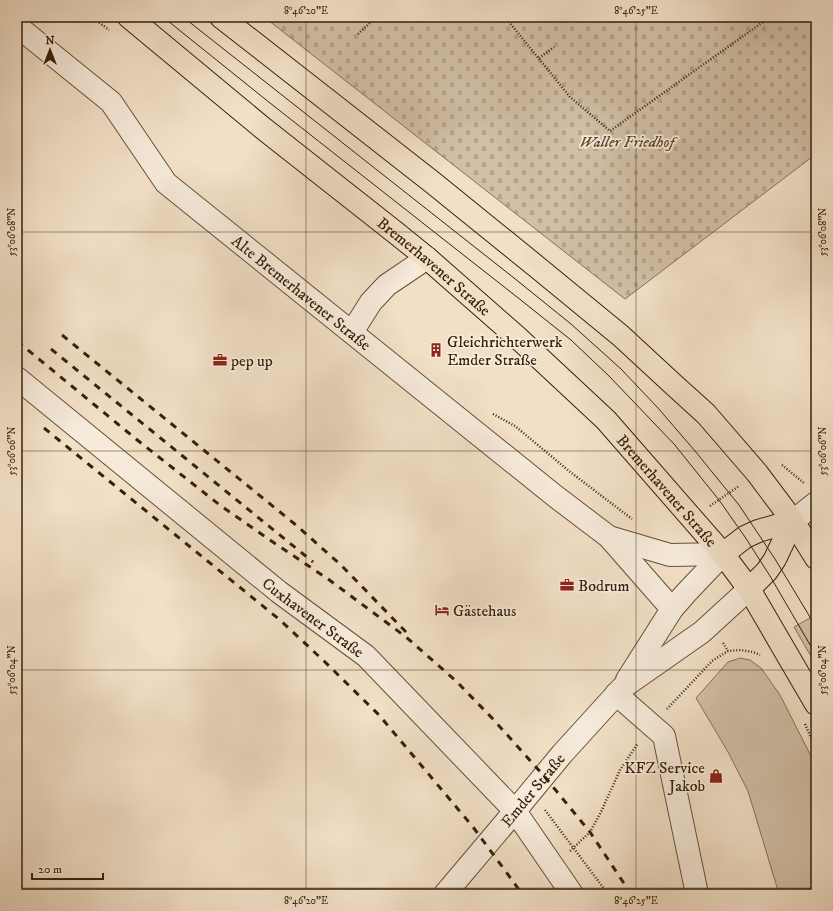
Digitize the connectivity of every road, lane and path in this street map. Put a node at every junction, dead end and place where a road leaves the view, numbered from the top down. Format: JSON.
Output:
{"nodes":[{"id":1,"x":129,"y":17,"type":"edge"},
{"id":2,"x":221,"y":17,"type":"edge"},
{"id":3,"x":376,"y":17,"type":"edge"},
{"id":4,"x":505,"y":17,"type":"edge"},
{"id":5,"x":770,"y":17,"type":"edge"},
{"id":6,"x":17,"y":26,"type":"edge"},
{"id":7,"x":358,"y":34,"type":"dead end"},
{"id":8,"x":554,"y":47,"type":"dead end"},
{"id":9,"x":538,"y":58,"type":"junction"},
{"id":10,"x":427,"y":258,"type":"junction"},
{"id":11,"x":352,"y":332,"type":"junction"},
{"id":12,"x":17,"y":378,"type":"edge"},
{"id":13,"x":489,"y":413,"type":"dead end"},
{"id":14,"x":757,"y":473,"type":"junction"},
{"id":15,"x":811,"y":495,"type":"edge"},
{"id":16,"x":693,"y":519,"type":"junction"},
{"id":17,"x":636,"y":521,"type":"dead end"},
{"id":18,"x":793,"y":521,"type":"junction"},
{"id":19,"x":609,"y":537,"type":"junction"},
{"id":20,"x":723,"y":554,"type":"junction"},
{"id":21,"x":816,"y":558,"type":"edge"},
{"id":22,"x":749,"y":588,"type":"junction"},
{"id":23,"x":672,"y":609,"type":"junction"},
{"id":24,"x":728,"y":651,"type":"dead end"},
{"id":25,"x":619,"y":691,"type":"junction"},
{"id":26,"x":816,"y":704,"type":"edge"},
{"id":27,"x":652,"y":726,"type":"junction"},
{"id":28,"x":531,"y":791,"type":"junction"},
{"id":29,"x":515,"y":811,"type":"junction"},
{"id":30,"x":574,"y":847,"type":"junction"},
{"id":31,"x":553,"y":866,"type":"junction"},
{"id":32,"x":444,"y":894,"type":"edge"},
{"id":33,"x":572,"y":894,"type":"edge"},
{"id":34,"x":608,"y":894,"type":"edge"},
{"id":35,"x":697,"y":894,"type":"edge"}],
"edges":[{"from":1,"to":10,"type":"main road","name":"Bremerhavener Straße"},
{"from":2,"to":14,"type":"main road"},
{"from":3,"to":7,"type":"path"},
{"from":4,"to":9,"type":"path"},
{"from":5,"to":9,"type":"path"},
{"from":6,"to":11,"type":"street","name":"Alte Bremerhavener Straße"},
{"from":8,"to":9,"type":"path"},
{"from":10,"to":11,"type":"street"},
{"from":10,"to":16,"type":"main road","name":"Bremerhavener Straße"},
{"from":11,"to":19,"type":"street","name":"Alte Bremerhavener Straße"},
{"from":12,"to":29,"type":"street","name":"Cuxhavener Straße"},
{"from":13,"to":17,"type":"path"},
{"from":14,"to":15,"type":"path"},
{"from":14,"to":16,"type":"path"},
{"from":14,"to":18,"type":"main road"},
{"from":15,"to":18,"type":"street","name":"Emder Straße"},
{"from":16,"to":20,"type":"main road","name":"Bremerhavener Straße"},
{"from":18,"to":20,"type":"main road","name":"Emder Straße"},
{"from":18,"to":21,"type":"main road"},
{"from":18,"to":22,"type":"main road","name":"Emder Straße"},
{"from":19,"to":20,"type":"street","name":"Alte Bremerhavener Straße"},
{"from":19,"to":23,"type":"street","name":"Alte Bremerhavener Straße"},
{"from":20,"to":22,"type":"main road","name":"Bremerhavener Straße"},
{"from":20,"to":23,"type":"street","name":"Emder Straße"},
{"from":22,"to":25,"type":"street","name":"Emder Straße"},
{"from":22,"to":26,"type":"main road","name":"Bremerhavener Straße"},
{"from":23,"to":25,"type":"street","name":"Emder Straße"},
{"from":24,"to":27,"type":"path"},
{"from":25,"to":27,"type":"street"},
{"from":25,"to":28,"type":"street","name":"Emder Straße"},
{"from":27,"to":30,"type":"path"},
{"from":27,"to":35,"type":"street"},
{"from":28,"to":29,"type":"street","name":"Emder Straße"},
{"from":28,"to":30,"type":"path"},
{"from":29,"to":31,"type":"street","name":"Cuxhavener Straße"},
{"from":29,"to":32,"type":"street","name":"Emder Straße"},
{"from":30,"to":31,"type":"path"},
{"from":30,"to":34,"type":"path"},
{"from":31,"to":33,"type":"street","name":"Cuxhavener Straße"}]}
